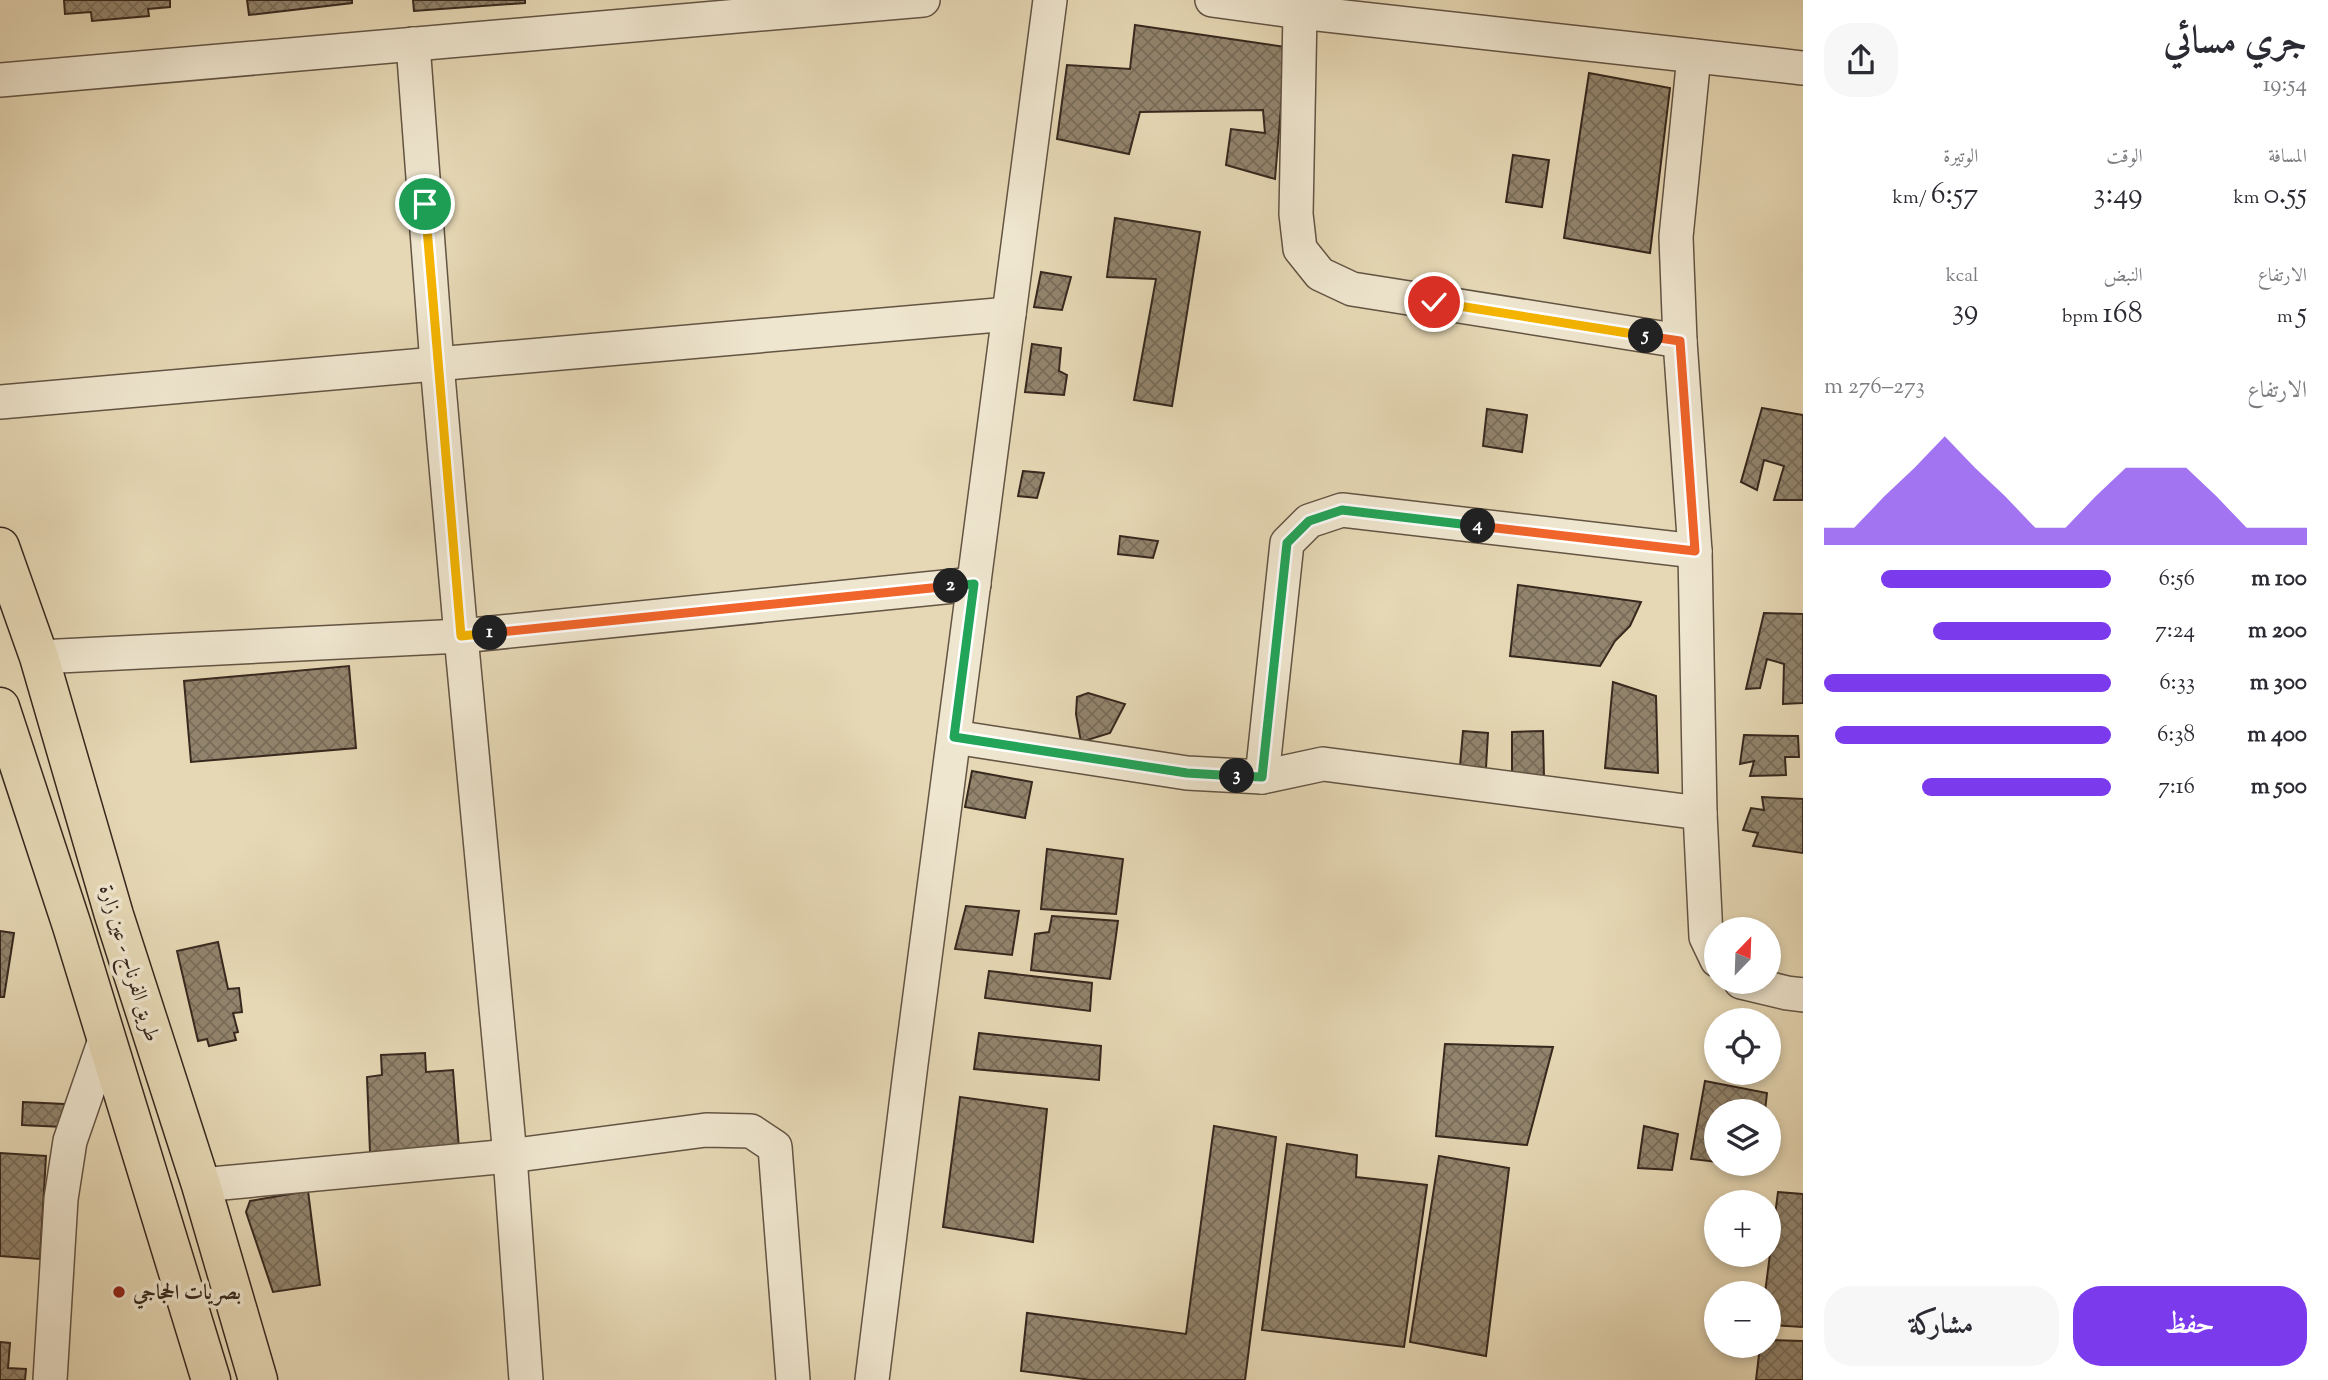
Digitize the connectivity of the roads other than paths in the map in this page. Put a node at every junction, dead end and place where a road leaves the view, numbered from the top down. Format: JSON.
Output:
{"nodes":[{"id":1,"x":923,"y":0,"type":"edge"},
{"id":2,"x":1049,"y":0,"type":"edge"},
{"id":3,"x":1212,"y":0,"type":"edge"},
{"id":4,"x":663,"y":11,"type":"edge"},
{"id":5,"x":1300,"y":12,"type":"junction"},
{"id":6,"x":413,"y":44,"type":"junction"},
{"id":7,"x":1694,"y":56,"type":"junction"},
{"id":8,"x":1803,"y":68,"type":"edge"},
{"id":9,"x":0,"y":80,"type":"edge"},
{"id":10,"x":1009,"y":314,"type":"junction"},
{"id":11,"x":1680,"y":341,"type":"junction"},
{"id":12,"x":437,"y":364,"type":"junction"},
{"id":13,"x":0,"y":402,"type":"edge"},
{"id":14,"x":0,"y":547,"type":"edge"},
{"id":15,"x":1695,"y":551,"type":"junction"},
{"id":16,"x":974,"y":584,"type":"junction"},
{"id":17,"x":461,"y":636,"type":"junction"},
{"id":18,"x":39,"y":657,"type":"junction"},
{"id":19,"x":1,"y":716,"type":"edge"},
{"id":20,"x":954,"y":737,"type":"junction"},
{"id":21,"x":1262,"y":777,"type":"junction"},
{"id":22,"x":1700,"y":813,"type":"junction"},
{"id":23,"x":1705,"y":917,"type":"edge"},
{"id":24,"x":1782,"y":992,"type":"edge"},
{"id":25,"x":1803,"y":995,"type":"edge"},
{"id":26,"x":106,"y":1037,"type":"junction"},
{"id":27,"x":510,"y":1156,"type":"junction"},
{"id":28,"x":201,"y":1185,"type":"junction"},
{"id":29,"x":50,"y":1380,"type":"edge"},
{"id":30,"x":211,"y":1380,"type":"edge"},
{"id":31,"x":258,"y":1380,"type":"edge"},
{"id":32,"x":526,"y":1380,"type":"edge"},
{"id":33,"x":793,"y":1380,"type":"edge"},
{"id":34,"x":872,"y":1380,"type":"edge"}],
"edges":[{"from":1,"to":4,"type":"street"},
{"from":2,"to":10,"type":"street"},
{"from":3,"to":5,"type":"street"},
{"from":4,"to":6,"type":"street"},
{"from":5,"to":7,"type":"street"},
{"from":5,"to":11,"type":"street"},
{"from":6,"to":9,"type":"street"},
{"from":6,"to":12,"type":"street"},
{"from":7,"to":8,"type":"street"},
{"from":7,"to":11,"type":"street"},
{"from":10,"to":12,"type":"street"},
{"from":10,"to":16,"type":"street"},
{"from":11,"to":15,"type":"street"},
{"from":12,"to":13,"type":"street"},
{"from":12,"to":17,"type":"street"},
{"from":14,"to":18,"type":"main road","name":"طريق الفرناج - عين زارة"},
{"from":15,"to":21,"type":"street"},
{"from":15,"to":22,"type":"street"},
{"from":16,"to":17,"type":"street"},
{"from":16,"to":20,"type":"street"},
{"from":17,"to":18,"type":"street"},
{"from":17,"to":27,"type":"street"},
{"from":18,"to":28,"type":"main road","name":"طريق الفرناج - عين زارة"},
{"from":19,"to":26,"type":"main road"},
{"from":20,"to":21,"type":"street"},
{"from":20,"to":34,"type":"street"},
{"from":21,"to":22,"type":"street"},
{"from":22,"to":23,"type":"street"},
{"from":24,"to":25,"type":"street"},
{"from":26,"to":29,"type":"street"},
{"from":26,"to":30,"type":"main road"},
{"from":27,"to":28,"type":"street"},
{"from":27,"to":32,"type":"street"},
{"from":27,"to":33,"type":"street"},
{"from":28,"to":31,"type":"main road","name":"طريق الفرناج - عين زارة"}]}
